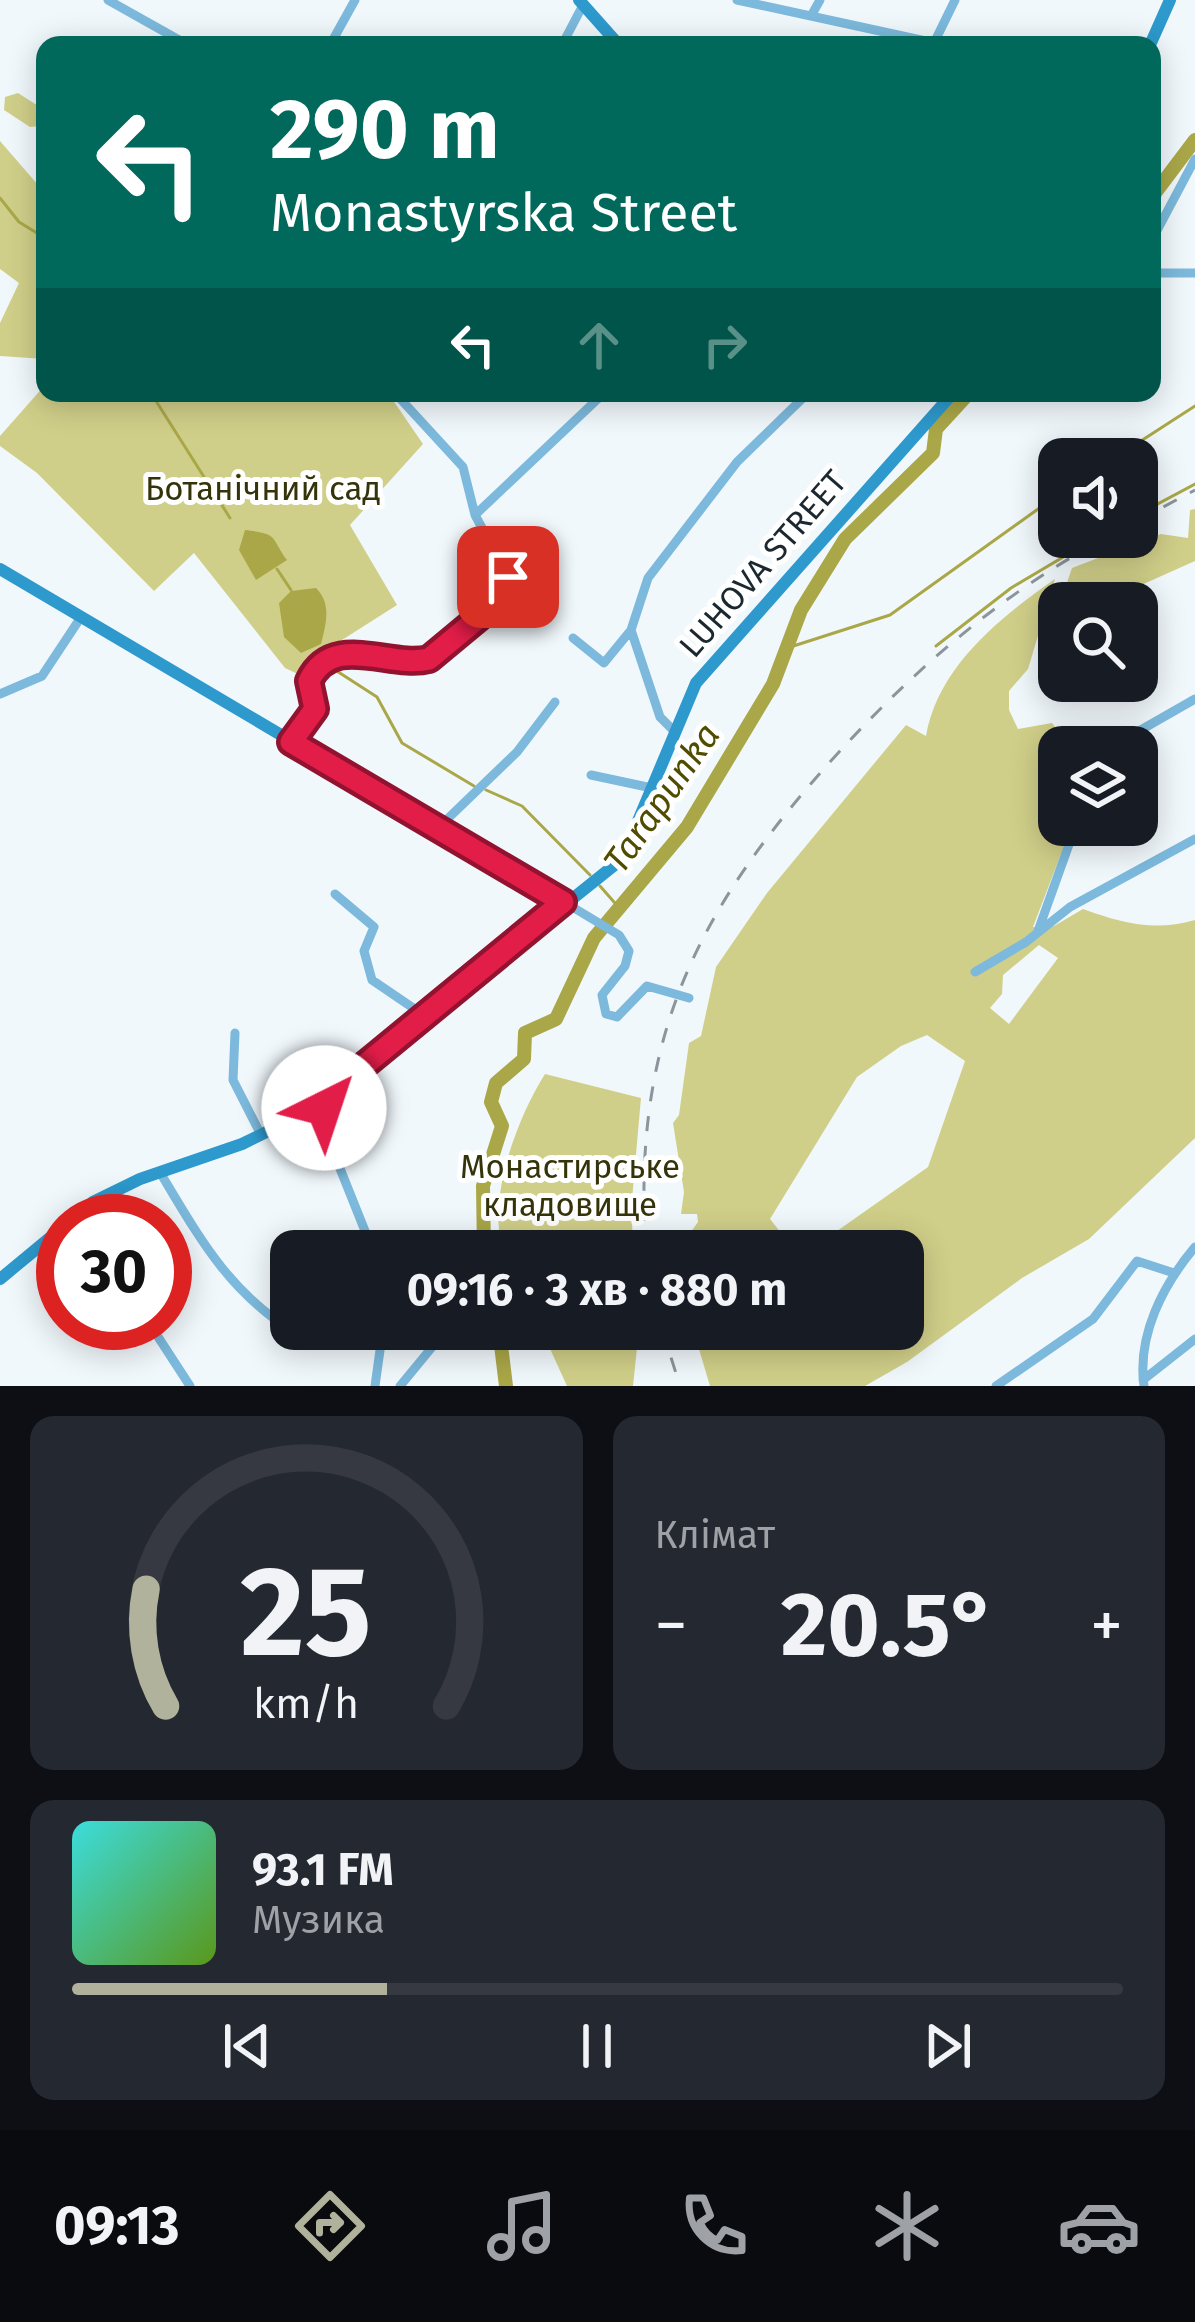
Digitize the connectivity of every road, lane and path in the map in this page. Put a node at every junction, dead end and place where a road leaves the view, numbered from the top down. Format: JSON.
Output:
{"nodes":[{"id":1,"x":108,"y":0,"type":"edge"},
{"id":2,"x":355,"y":0,"type":"edge"},
{"id":3,"x":737,"y":0,"type":"edge"},
{"id":4,"x":820,"y":0,"type":"edge"},
{"id":5,"x":955,"y":0,"type":"edge"},
{"id":6,"x":1170,"y":0,"type":"edge"},
{"id":7,"x":582,"y":1,"type":"edge"},
{"id":8,"x":811,"y":16,"type":"junction"},
{"id":9,"x":165,"y":32,"type":"junction"},
{"id":10,"x":163,"y":36,"type":"edge"},
{"id":11,"x":172,"y":36,"type":"edge"},
{"id":12,"x":335,"y":36,"type":"edge"},
{"id":13,"x":566,"y":36,"type":"edge"},
{"id":14,"x":611,"y":36,"type":"edge"},
{"id":15,"x":900,"y":36,"type":"edge"},
{"id":16,"x":935,"y":36,"type":"edge"},
{"id":17,"x":1154,"y":36,"type":"edge"},
{"id":18,"x":1195,"y":159,"type":"edge"},
{"id":19,"x":1161,"y":224,"type":"edge"},
{"id":20,"x":1161,"y":273,"type":"edge"},
{"id":21,"x":1195,"y":273,"type":"edge"},
{"id":22,"x":403,"y":402,"type":"edge"},
{"id":23,"x":594,"y":402,"type":"edge"},
{"id":24,"x":799,"y":402,"type":"edge"},
{"id":25,"x":945,"y":402,"type":"edge"},
{"id":26,"x":475,"y":515,"type":"junction"},
{"id":27,"x":0,"y":569,"type":"edge"},
{"id":28,"x":81,"y":617,"type":"junction"},
{"id":29,"x":631,"y":630,"type":"junction"},
{"id":30,"x":573,"y":638,"type":"dead end"},
{"id":31,"x":0,"y":694,"type":"edge"},
{"id":32,"x":1195,"y":699,"type":"edge"},
{"id":33,"x":555,"y":702,"type":"dead end"},
{"id":34,"x":1148,"y":726,"type":"edge"},
{"id":35,"x":672,"y":729,"type":"junction"},
{"id":36,"x":291,"y":742,"type":"junction"},
{"id":37,"x":592,"y":775,"type":"dead end"},
{"id":38,"x":652,"y":788,"type":"junction"},
{"id":39,"x":438,"y":828,"type":"junction"},
{"id":40,"x":1195,"y":839,"type":"edge"},
{"id":41,"x":1068,"y":846,"type":"edge"},
{"id":42,"x":335,"y":894,"type":"dead end"},
{"id":43,"x":563,"y":902,"type":"junction"},
{"id":44,"x":1038,"y":931,"type":"junction"},
{"id":45,"x":975,"y":972,"type":"dead end"},
{"id":46,"x":689,"y":998,"type":"dead end"},
{"id":47,"x":422,"y":1014,"type":"junction"},
{"id":48,"x":235,"y":1033,"type":"dead end"},
{"id":49,"x":322,"y":1100,"type":"junction"},
{"id":50,"x":261,"y":1135,"type":"junction"},
{"id":51,"x":161,"y":1174,"type":"junction"},
{"id":52,"x":112,"y":1194,"type":"edge"},
{"id":53,"x":365,"y":1230,"type":"edge"},
{"id":54,"x":1195,"y":1247,"type":"edge"},
{"id":55,"x":36,"y":1249,"type":"edge"},
{"id":56,"x":1174,"y":1274,"type":"junction"},
{"id":57,"x":0,"y":1279,"type":"edge"},
{"id":58,"x":270,"y":1317,"type":"edge"},
{"id":59,"x":1195,"y":1339,"type":"edge"},
{"id":60,"x":167,"y":1350,"type":"edge"},
{"id":61,"x":380,"y":1350,"type":"edge"},
{"id":62,"x":430,"y":1350,"type":"edge"},
{"id":63,"x":1014,"y":1381,"type":"edge"},
{"id":64,"x":1143,"y":1383,"type":"edge"},
{"id":65,"x":190,"y":1386,"type":"edge"},
{"id":66,"x":375,"y":1386,"type":"edge"},
{"id":67,"x":400,"y":1386,"type":"edge"},
{"id":68,"x":996,"y":1386,"type":"edge"}],
"edges":[{"from":1,"to":9,"type":"street"},
{"from":2,"to":12,"type":"street"},
{"from":3,"to":8,"type":"street"},
{"from":4,"to":8,"type":"street"},
{"from":5,"to":16,"type":"street"},
{"from":6,"to":17,"type":"street"},
{"from":7,"to":13,"type":"street"},
{"from":7,"to":14,"type":"street"},
{"from":8,"to":15,"type":"street"},
{"from":9,"to":10,"type":"street"},
{"from":9,"to":11,"type":"street"},
{"from":18,"to":19,"type":"street"},
{"from":20,"to":21,"type":"street"},
{"from":22,"to":26,"type":"street"},
{"from":23,"to":26,"type":"street"},
{"from":24,"to":29,"type":"street"},
{"from":25,"to":35,"type":"street","name":"LUHOVA STREET"},
{"from":26,"to":36,"type":"street"},
{"from":27,"to":28,"type":"street"},
{"from":28,"to":31,"type":"street"},
{"from":28,"to":36,"type":"street"},
{"from":29,"to":30,"type":"street"},
{"from":29,"to":35,"type":"street"},
{"from":32,"to":34,"type":"street"},
{"from":33,"to":39,"type":"street"},
{"from":35,"to":38,"type":"street","name":"LUHOVA STREET"},
{"from":36,"to":39,"type":"street"},
{"from":37,"to":38,"type":"street"},
{"from":38,"to":43,"type":"street","name":"LUHOVA STREET"},
{"from":39,"to":43,"type":"street"},
{"from":40,"to":44,"type":"street"},
{"from":41,"to":44,"type":"street"},
{"from":42,"to":47,"type":"street"},
{"from":43,"to":46,"type":"street"},
{"from":43,"to":47,"type":"street","name":"LUHOVA STREET"},
{"from":44,"to":45,"type":"street"},
{"from":47,"to":49,"type":"street","name":"LUHOVA STREET"},
{"from":48,"to":50,"type":"street"},
{"from":49,"to":50,"type":"street","name":"LUHOVA STREET"},
{"from":49,"to":53,"type":"street"},
{"from":50,"to":51,"type":"street","name":"LUHOVA STREET"},
{"from":51,"to":52,"type":"street","name":"LUHOVA STREET"},
{"from":51,"to":58,"type":"street"},
{"from":54,"to":56,"type":"street"},
{"from":55,"to":57,"type":"street"},
{"from":56,"to":63,"type":"street"},
{"from":56,"to":64,"type":"street"},
{"from":59,"to":64,"type":"street"},
{"from":60,"to":65,"type":"street"},
{"from":61,"to":66,"type":"street"},
{"from":62,"to":67,"type":"street"},
{"from":63,"to":68,"type":"street"}]}
